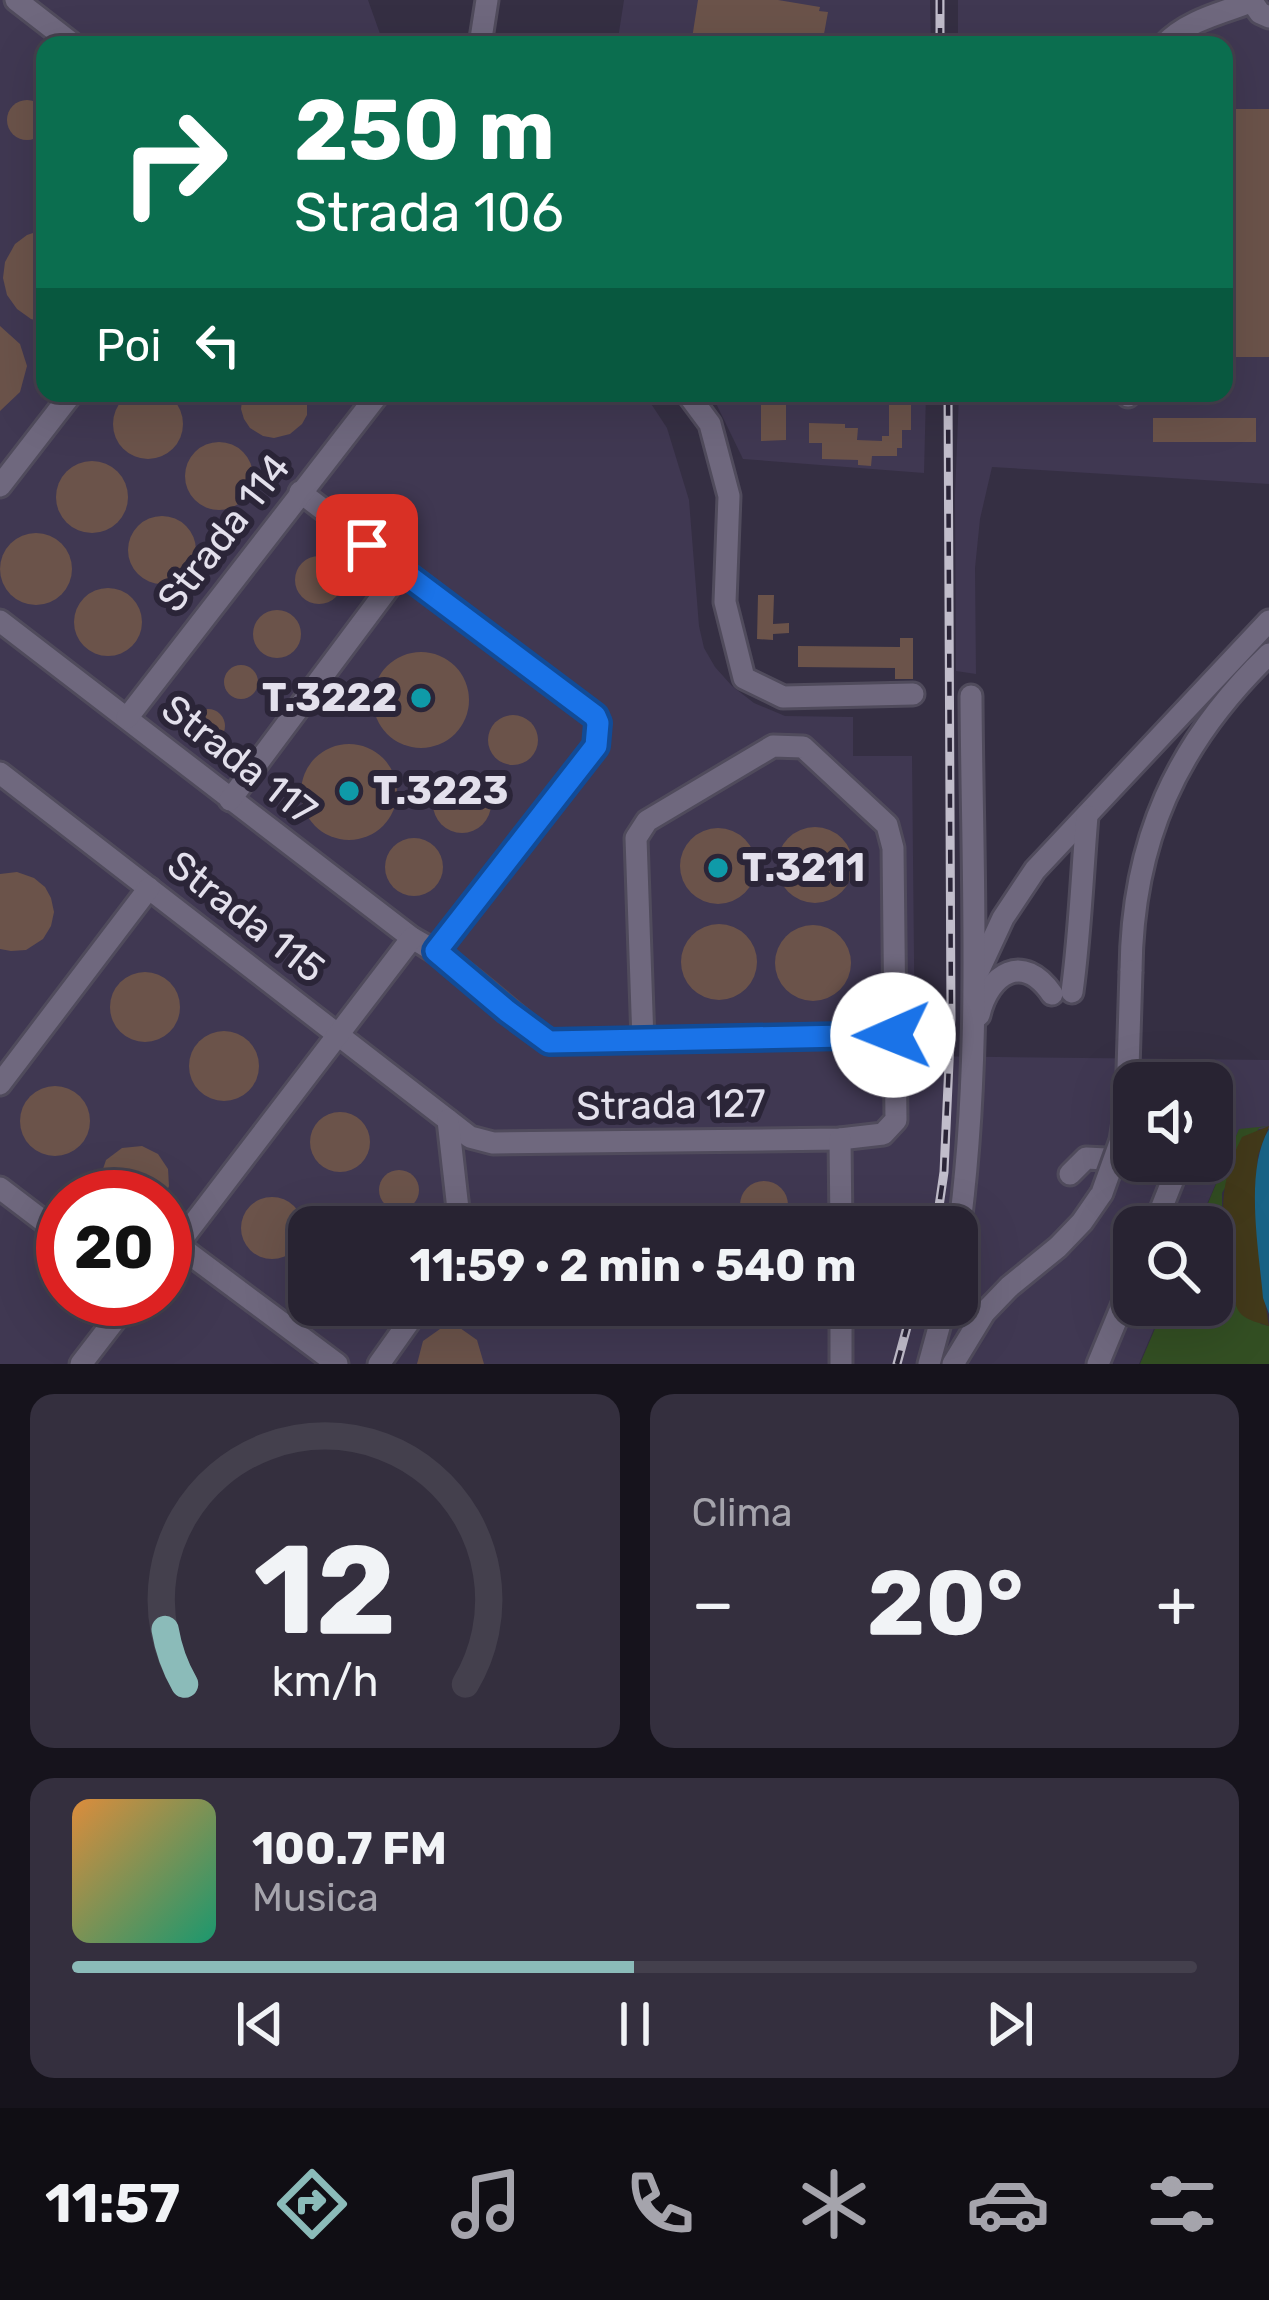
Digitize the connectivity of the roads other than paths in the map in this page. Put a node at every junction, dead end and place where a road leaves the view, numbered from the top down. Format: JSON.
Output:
{"nodes":[{"id":1,"x":16,"y":0,"type":"edge"},
{"id":2,"x":487,"y":0,"type":"edge"},
{"id":3,"x":1257,"y":6,"type":"edge"},
{"id":4,"x":62,"y":36,"type":"edge"},
{"id":5,"x":481,"y":36,"type":"edge"},
{"id":6,"x":1174,"y":36,"type":"edge"},
{"id":7,"x":65,"y":402,"type":"edge"},
{"id":8,"x":372,"y":402,"type":"edge"},
{"id":9,"x":694,"y":402,"type":"edge"},
{"id":10,"x":0,"y":485,"type":"edge"},
{"id":11,"x":300,"y":492,"type":"junction"},
{"id":12,"x":401,"y":571,"type":"junction"},
{"id":13,"x":1269,"y":621,"type":"edge"},
{"id":14,"x":3,"y":631,"type":"edge"},
{"id":15,"x":1269,"y":654,"type":"edge"},
{"id":16,"x":913,"y":694,"type":"dead end"},
{"id":17,"x":971,"y":696,"type":"dead end"},
{"id":18,"x":127,"y":718,"type":"junction"},
{"id":19,"x":0,"y":773,"type":"edge"},
{"id":20,"x":230,"y":800,"type":"junction"},
{"id":21,"x":1087,"y":816,"type":"junction"},
{"id":22,"x":149,"y":888,"type":"junction"},
{"id":23,"x":412,"y":938,"type":"junction"},
{"id":24,"x":436,"y":951,"type":"junction"},
{"id":25,"x":972,"y":984,"type":"junction"},
{"id":26,"x":338,"y":1033,"type":"junction"},
{"id":27,"x":893,"y":1035,"type":"junction"},
{"id":28,"x":973,"y":1037,"type":"junction"},
{"id":29,"x":643,"y":1041,"type":"junction"},
{"id":30,"x":0,"y":1084,"type":"edge"},
{"id":31,"x":448,"y":1120,"type":"junction"},
{"id":32,"x":840,"y":1139,"type":"junction"},
{"id":33,"x":1113,"y":1160,"type":"edge"},
{"id":34,"x":1070,"y":1174,"type":"dead end"},
{"id":35,"x":0,"y":1188,"type":"edge"},
{"id":36,"x":458,"y":1206,"type":"edge"},
{"id":37,"x":841,"y":1206,"type":"edge"},
{"id":38,"x":962,"y":1206,"type":"edge"},
{"id":39,"x":36,"y":1215,"type":"edge"},
{"id":40,"x":192,"y":1227,"type":"edge"},
{"id":41,"x":192,"y":1267,"type":"edge"},
{"id":42,"x":110,"y":1326,"type":"edge"},
{"id":43,"x":406,"y":1326,"type":"edge"},
{"id":44,"x":842,"y":1326,"type":"edge"},
{"id":45,"x":939,"y":1326,"type":"edge"},
{"id":46,"x":1114,"y":1326,"type":"edge"},
{"id":47,"x":81,"y":1364,"type":"edge"},
{"id":48,"x":337,"y":1364,"type":"edge"},
{"id":49,"x":379,"y":1364,"type":"edge"},
{"id":50,"x":841,"y":1364,"type":"edge"},
{"id":51,"x":929,"y":1364,"type":"edge"},
{"id":52,"x":953,"y":1364,"type":"edge"},
{"id":53,"x":1098,"y":1364,"type":"edge"}],
"edges":[{"from":1,"to":4,"type":"street"},
{"from":2,"to":5,"type":"street"},
{"from":3,"to":6,"type":"street"},
{"from":7,"to":10,"type":"street"},
{"from":8,"to":11,"type":"street","name":"Strada 114"},
{"from":9,"to":16,"type":"street"},
{"from":11,"to":12,"type":"street"},
{"from":11,"to":18,"type":"street","name":"Strada 114"},
{"from":12,"to":20,"type":"street"},
{"from":12,"to":24,"type":"street"},
{"from":13,"to":21,"type":"street"},
{"from":14,"to":18,"type":"street","name":"Strada 117"},
{"from":15,"to":52,"type":"street","bridge":true},
{"from":17,"to":25,"type":"street"},
{"from":18,"to":20,"type":"street","name":"Strada 117"},
{"from":19,"to":22,"type":"street","name":"Strada 115"},
{"from":20,"to":23,"type":"street","name":"Strada 117"},
{"from":21,"to":25,"type":"street"},
{"from":21,"to":28,"type":"street"},
{"from":22,"to":26,"type":"street","name":"Strada 115"},
{"from":22,"to":30,"type":"street"},
{"from":23,"to":24,"type":"street","name":"Strada 117"},
{"from":23,"to":26,"type":"street"},
{"from":24,"to":29,"type":"street","name":"Strada 117"},
{"from":25,"to":28,"type":"street"},
{"from":26,"to":31,"type":"street","name":"Strada 115"},
{"from":26,"to":40,"type":"street"},
{"from":27,"to":29,"type":"street","name":"Strada 117"},
{"from":27,"to":29,"type":"street"},
{"from":27,"to":32,"type":"street","name":"Strada 127"},
{"from":28,"to":38,"type":"street"},
{"from":31,"to":32,"type":"street","name":"Strada 127"},
{"from":31,"to":36,"type":"street"},
{"from":32,"to":37,"type":"street"},
{"from":33,"to":34,"type":"street"},
{"from":35,"to":39,"type":"street"},
{"from":41,"to":48,"type":"street"},
{"from":42,"to":47,"type":"street"},
{"from":43,"to":49,"type":"street"},
{"from":44,"to":50,"type":"street"},
{"from":45,"to":51,"type":"street"},
{"from":46,"to":53,"type":"street"}]}
